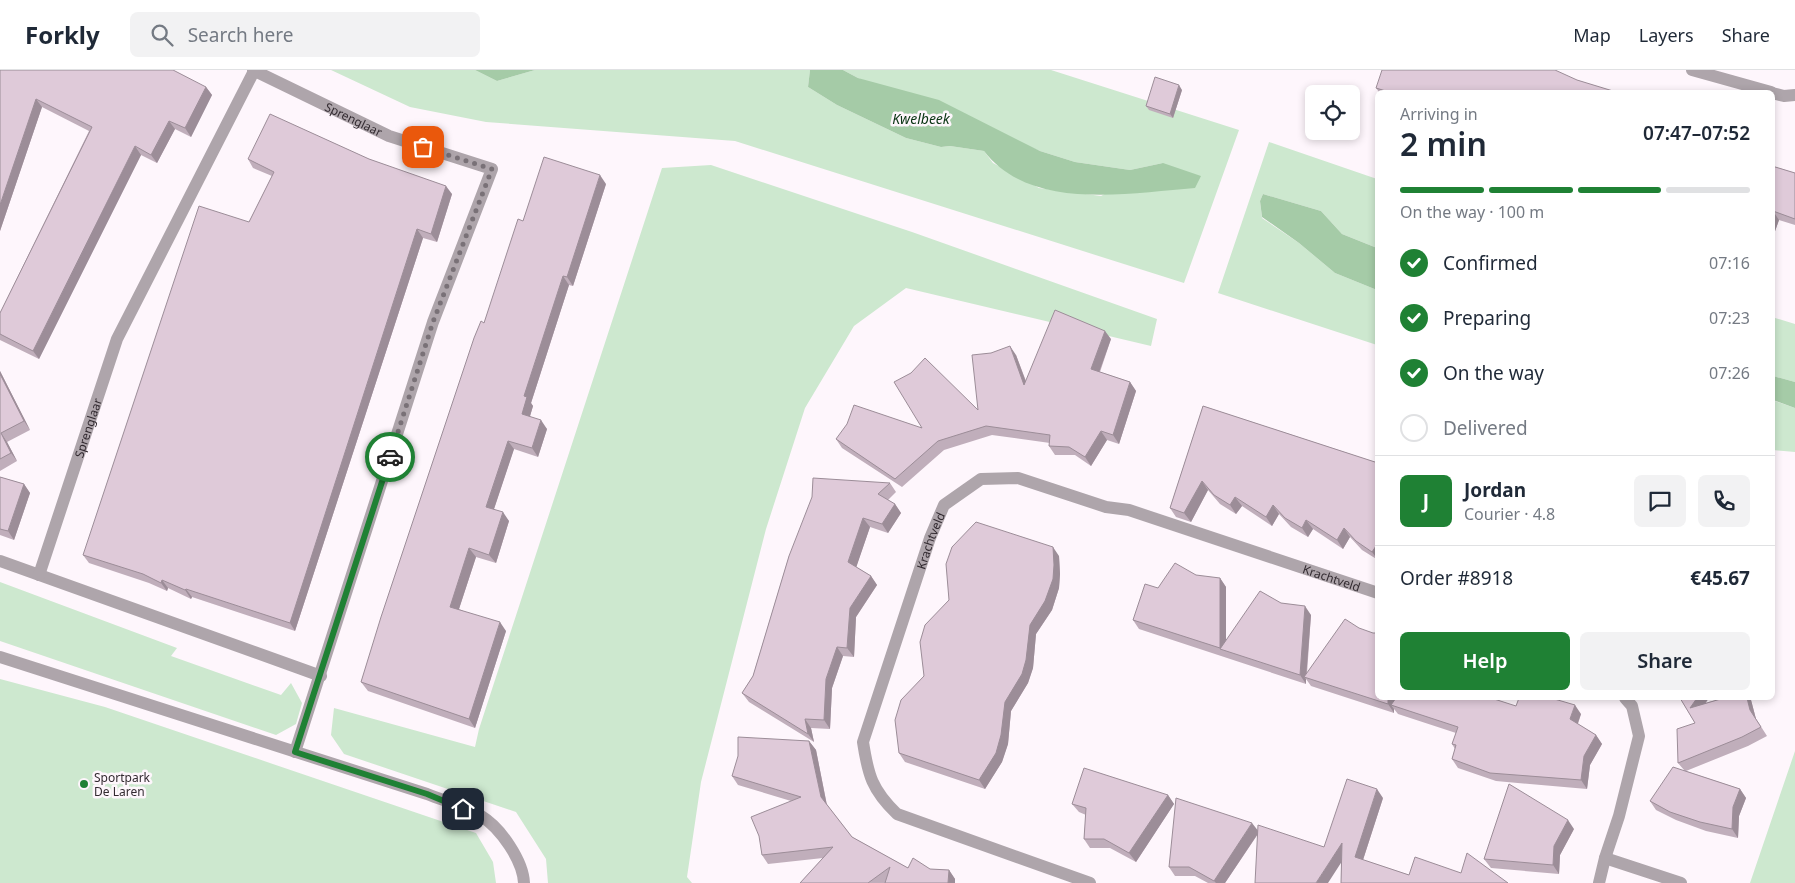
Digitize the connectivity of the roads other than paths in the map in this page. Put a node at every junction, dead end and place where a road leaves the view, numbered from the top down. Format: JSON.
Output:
{"nodes":[{"id":1,"x":253,"y":70,"type":"edge"},
{"id":2,"x":1692,"y":70,"type":"edge"},
{"id":3,"x":1762,"y":90,"type":"edge"},
{"id":4,"x":1775,"y":94,"type":"edge"},
{"id":5,"x":1795,"y":95,"type":"edge"},
{"id":6,"x":0,"y":560,"type":"edge"},
{"id":7,"x":38,"y":575,"type":"junction"},
{"id":8,"x":1375,"y":592,"type":"edge"},
{"id":9,"x":0,"y":657,"type":"edge"},
{"id":10,"x":321,"y":676,"type":"junction"},
{"id":11,"x":1627,"y":700,"type":"edge"},
{"id":12,"x":295,"y":752,"type":"junction"},
{"id":13,"x":1605,"y":858,"type":"junction"},
{"id":14,"x":524,"y":883,"type":"edge"},
{"id":15,"x":1090,"y":883,"type":"edge"},
{"id":16,"x":1599,"y":883,"type":"edge"},
{"id":17,"x":1681,"y":883,"type":"edge"}],
"edges":[{"from":1,"to":7,"type":"street","name":"Sprenglaar"},
{"from":1,"to":10,"type":"street","name":"Sprenglaar"},
{"from":2,"to":3,"type":"street"},
{"from":4,"to":5,"type":"street"},
{"from":6,"to":7,"type":"street"},
{"from":7,"to":10,"type":"street"},
{"from":8,"to":15,"type":"street","name":"Krachtveld"},
{"from":9,"to":12,"type":"street"},
{"from":10,"to":12,"type":"street","name":"Sprenglaar"},
{"from":11,"to":13,"type":"street"},
{"from":12,"to":14,"type":"street"},
{"from":13,"to":16,"type":"street"},
{"from":13,"to":17,"type":"street"}]}
